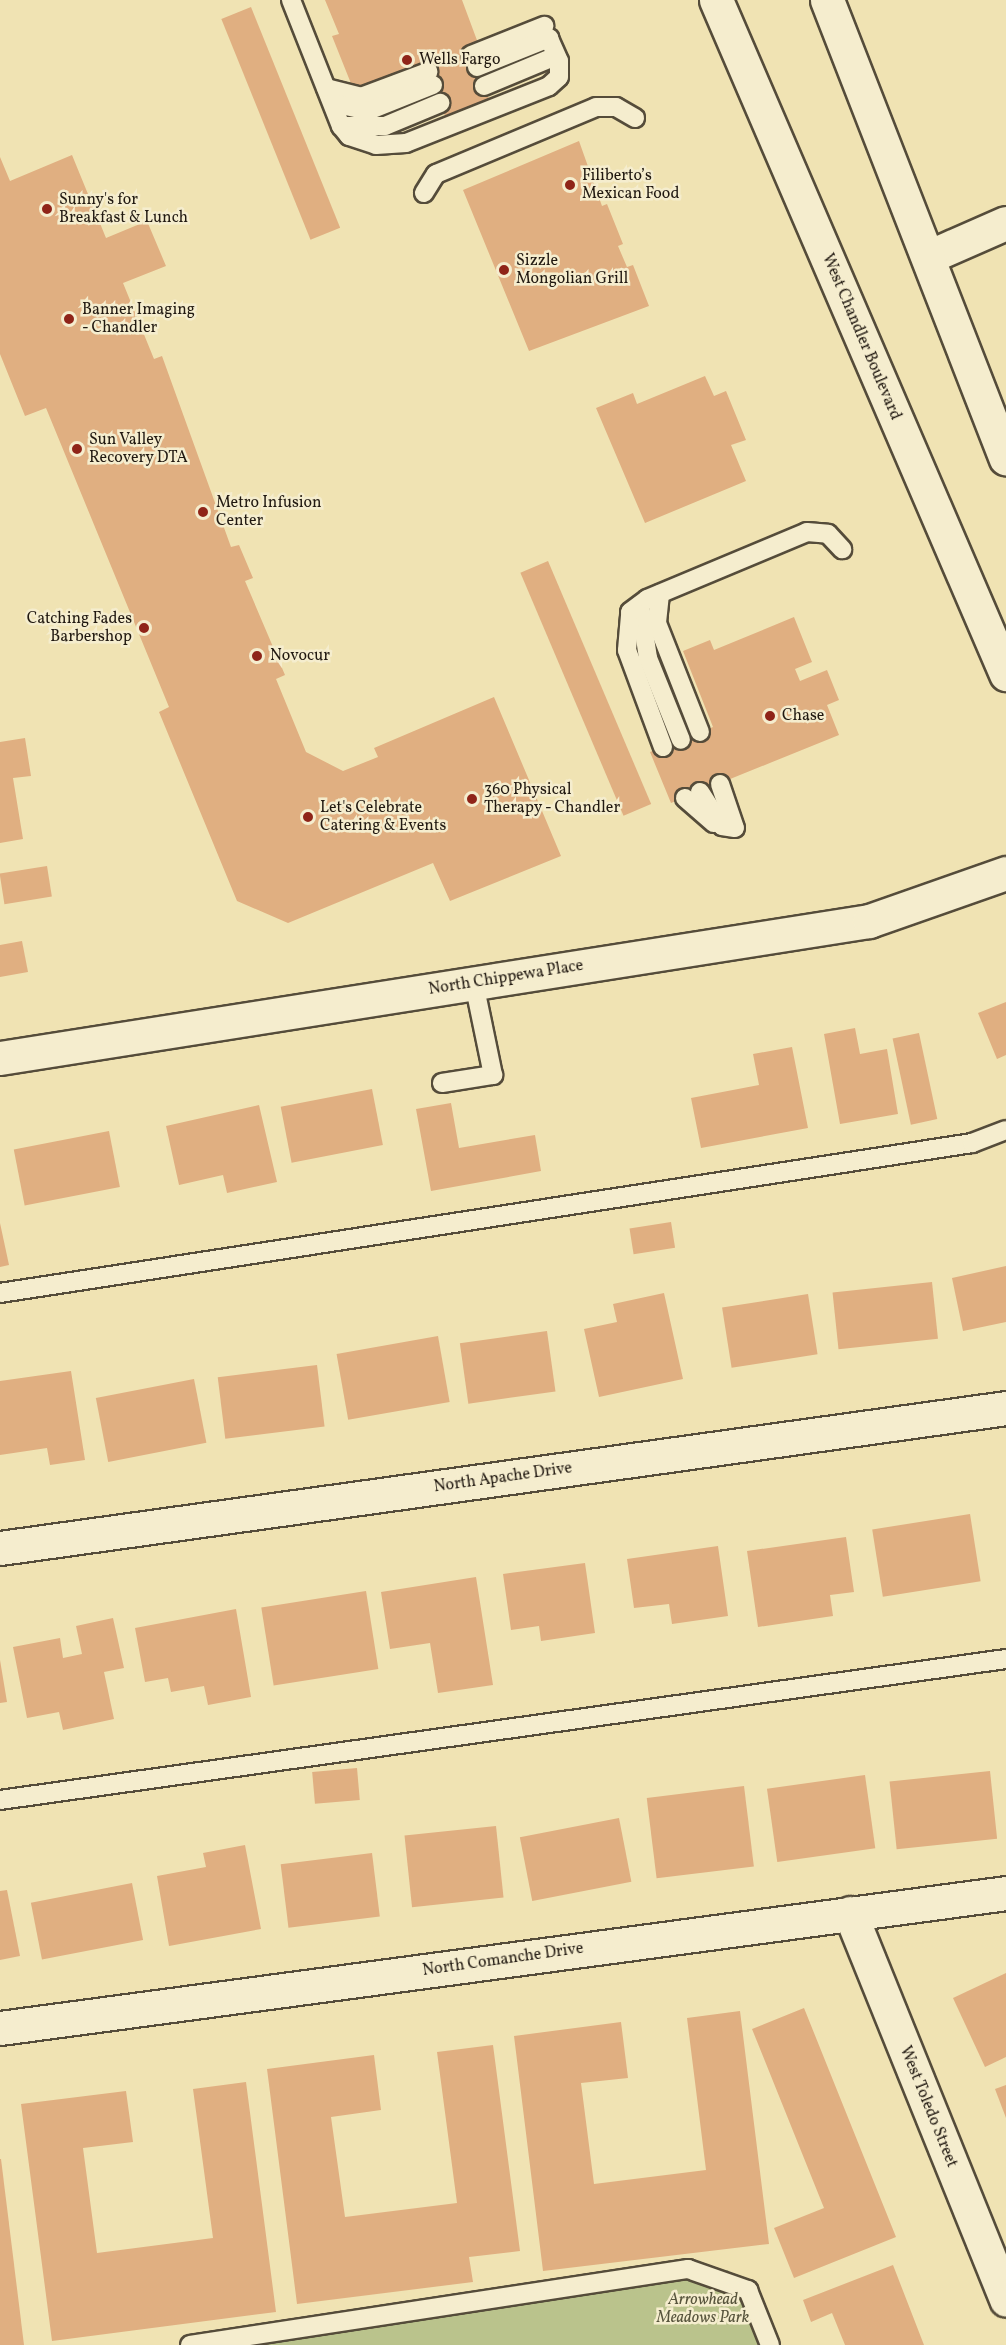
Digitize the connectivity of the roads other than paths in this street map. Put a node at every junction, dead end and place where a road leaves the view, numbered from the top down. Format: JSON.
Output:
{"nodes":[{"id":1,"x":291,"y":0,"type":"edge"},
{"id":2,"x":716,"y":0,"type":"edge"},
{"id":3,"x":827,"y":0,"type":"edge"},
{"id":4,"x":550,"y":40,"type":"junction"},
{"id":5,"x":474,"y":61,"type":"dead end"},
{"id":6,"x":431,"y":78,"type":"dead end"},
{"id":7,"x":484,"y":86,"type":"dead end"},
{"id":8,"x":329,"y":95,"type":"junction"},
{"id":9,"x":440,"y":103,"type":"dead end"},
{"id":10,"x":635,"y":118,"type":"dead end"},
{"id":11,"x":341,"y":126,"type":"junction"},
{"id":12,"x":424,"y":193,"type":"dead end"},
{"id":13,"x":1006,"y":223,"type":"edge"},
{"id":14,"x":928,"y":257,"type":"junction"},
{"id":15,"x":1006,"y":458,"type":"edge"},
{"id":16,"x":842,"y":549,"type":"dead end"},
{"id":17,"x":660,"y":594,"type":"junction"},
{"id":18,"x":640,"y":605,"type":"junction"},
{"id":19,"x":1006,"y":674,"type":"edge"},
{"id":20,"x":700,"y":732,"type":"dead end"},
{"id":21,"x":681,"y":740,"type":"dead end"},
{"id":22,"x":663,"y":747,"type":"dead end"},
{"id":23,"x":720,"y":783,"type":"dead end"},
{"id":24,"x":692,"y":795,"type":"dead end"},
{"id":25,"x":1006,"y":873,"type":"edge"},
{"id":26,"x":474,"y":982,"type":"junction"},
{"id":27,"x":0,"y":1058,"type":"edge"},
{"id":28,"x":442,"y":1083,"type":"dead end"},
{"id":29,"x":1006,"y":1130,"type":"edge"},
{"id":30,"x":0,"y":1293,"type":"edge"},
{"id":31,"x":1006,"y":1408,"type":"edge"},
{"id":32,"x":0,"y":1548,"type":"edge"},
{"id":33,"x":1006,"y":1659,"type":"edge"},
{"id":34,"x":0,"y":1800,"type":"edge"},
{"id":35,"x":1006,"y":1893,"type":"edge"},
{"id":36,"x":850,"y":1913,"type":"junction"},
{"id":37,"x":0,"y":2028,"type":"edge"},
{"id":38,"x":1006,"y":2300,"type":"edge"},
{"id":39,"x":190,"y":2345,"type":"edge"},
{"id":40,"x":770,"y":2345,"type":"edge"}],
"edges":[{"from":1,"to":8,"type":"lane"},
{"from":2,"to":19,"type":"street","name":"West Chandler Boulevard"},
{"from":3,"to":14,"type":"street"},
{"from":4,"to":5,"type":"lane"},
{"from":4,"to":7,"type":"lane"},
{"from":4,"to":11,"type":"lane"},
{"from":6,"to":8,"type":"lane"},
{"from":8,"to":11,"type":"lane"},
{"from":9,"to":11,"type":"lane"},
{"from":10,"to":12,"type":"lane"},
{"from":13,"to":14,"type":"street"},
{"from":14,"to":15,"type":"street"},
{"from":16,"to":17,"type":"lane"},
{"from":17,"to":18,"type":"lane"},
{"from":17,"to":20,"type":"lane"},
{"from":18,"to":21,"type":"lane"},
{"from":18,"to":22,"type":"lane"},
{"from":23,"to":24,"type":"lane"},
{"from":25,"to":26,"type":"street","name":"North Chippewa Place"},
{"from":26,"to":27,"type":"street","name":"North Chippewa Place"},
{"from":26,"to":28,"type":"lane"},
{"from":29,"to":30,"type":"lane"},
{"from":31,"to":32,"type":"street","name":"North Apache Drive"},
{"from":33,"to":34,"type":"lane"},
{"from":35,"to":36,"type":"street","name":"North Comanche Drive"},
{"from":36,"to":37,"type":"street","name":"North Comanche Drive"},
{"from":36,"to":38,"type":"street","name":"West Toledo Street"},
{"from":39,"to":40,"type":"lane"}]}
